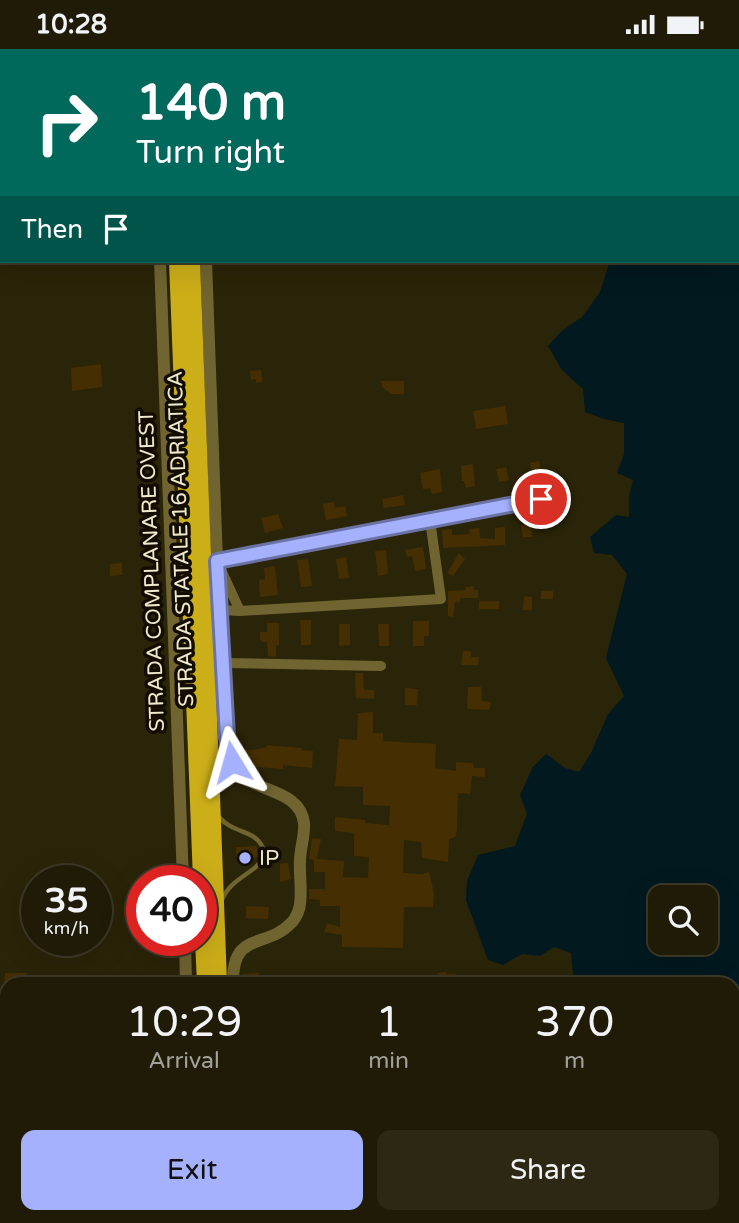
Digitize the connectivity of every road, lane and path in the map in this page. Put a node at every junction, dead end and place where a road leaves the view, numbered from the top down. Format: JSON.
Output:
{"nodes":[{"id":1,"x":160,"y":263,"type":"edge"},
{"id":2,"x":177,"y":263,"type":"edge"},
{"id":3,"x":192,"y":263,"type":"edge"},
{"id":4,"x":206,"y":263,"type":"edge"},
{"id":5,"x":541,"y":499,"type":"dead end"},
{"id":6,"x":430,"y":520,"type":"junction"},
{"id":7,"x":217,"y":561,"type":"junction"},
{"id":8,"x":221,"y":610,"type":"junction"},
{"id":9,"x":240,"y":611,"type":"junction"},
{"id":10,"x":224,"y":663,"type":"junction"},
{"id":11,"x":381,"y":666,"type":"dead end"},
{"id":12,"x":212,"y":799,"type":"junction"},
{"id":13,"x":182,"y":865,"type":"edge"},
{"id":14,"x":200,"y":865,"type":"edge"},
{"id":15,"x":215,"y":865,"type":"edge"},
{"id":16,"x":217,"y":913,"type":"joint"},
{"id":17,"x":185,"y":956,"type":"edge"},
{"id":18,"x":204,"y":956,"type":"edge"},
{"id":19,"x":186,"y":977,"type":"edge"},
{"id":20,"x":205,"y":977,"type":"edge"},
{"id":21,"x":219,"y":977,"type":"edge"},
{"id":22,"x":234,"y":977,"type":"edge"}],
"edges":[{"from":1,"to":13,"type":"street","name":"STRADA COMPLANARE OVEST"},
{"from":2,"to":14,"type":"highway","name":"STRADA STATALE 16 ADRIATICA"},
{"from":3,"to":12,"type":"highway","name":"STRADA STATALE 16 ADRIATICA"},
{"from":4,"to":7,"type":"street"},
{"from":5,"to":6,"type":"street"},
{"from":6,"to":7,"type":"street"},
{"from":6,"to":9,"type":"street"},
{"from":7,"to":8,"type":"street"},
{"from":7,"to":9,"type":"street"},
{"from":8,"to":9,"type":"street"},
{"from":8,"to":10,"type":"street"},
{"from":10,"to":11,"type":"street"},
{"from":10,"to":22,"type":"street"},
{"from":12,"to":15,"type":"highway","name":"STRADA STATALE 16 ADRIATICA"},
{"from":12,"to":16,"type":"lane"},
{"from":16,"to":21,"type":"highway","name":"STRADA STATALE 16 ADRIATICA"},
{"from":17,"to":19,"type":"street"},
{"from":18,"to":20,"type":"highway"}]}
